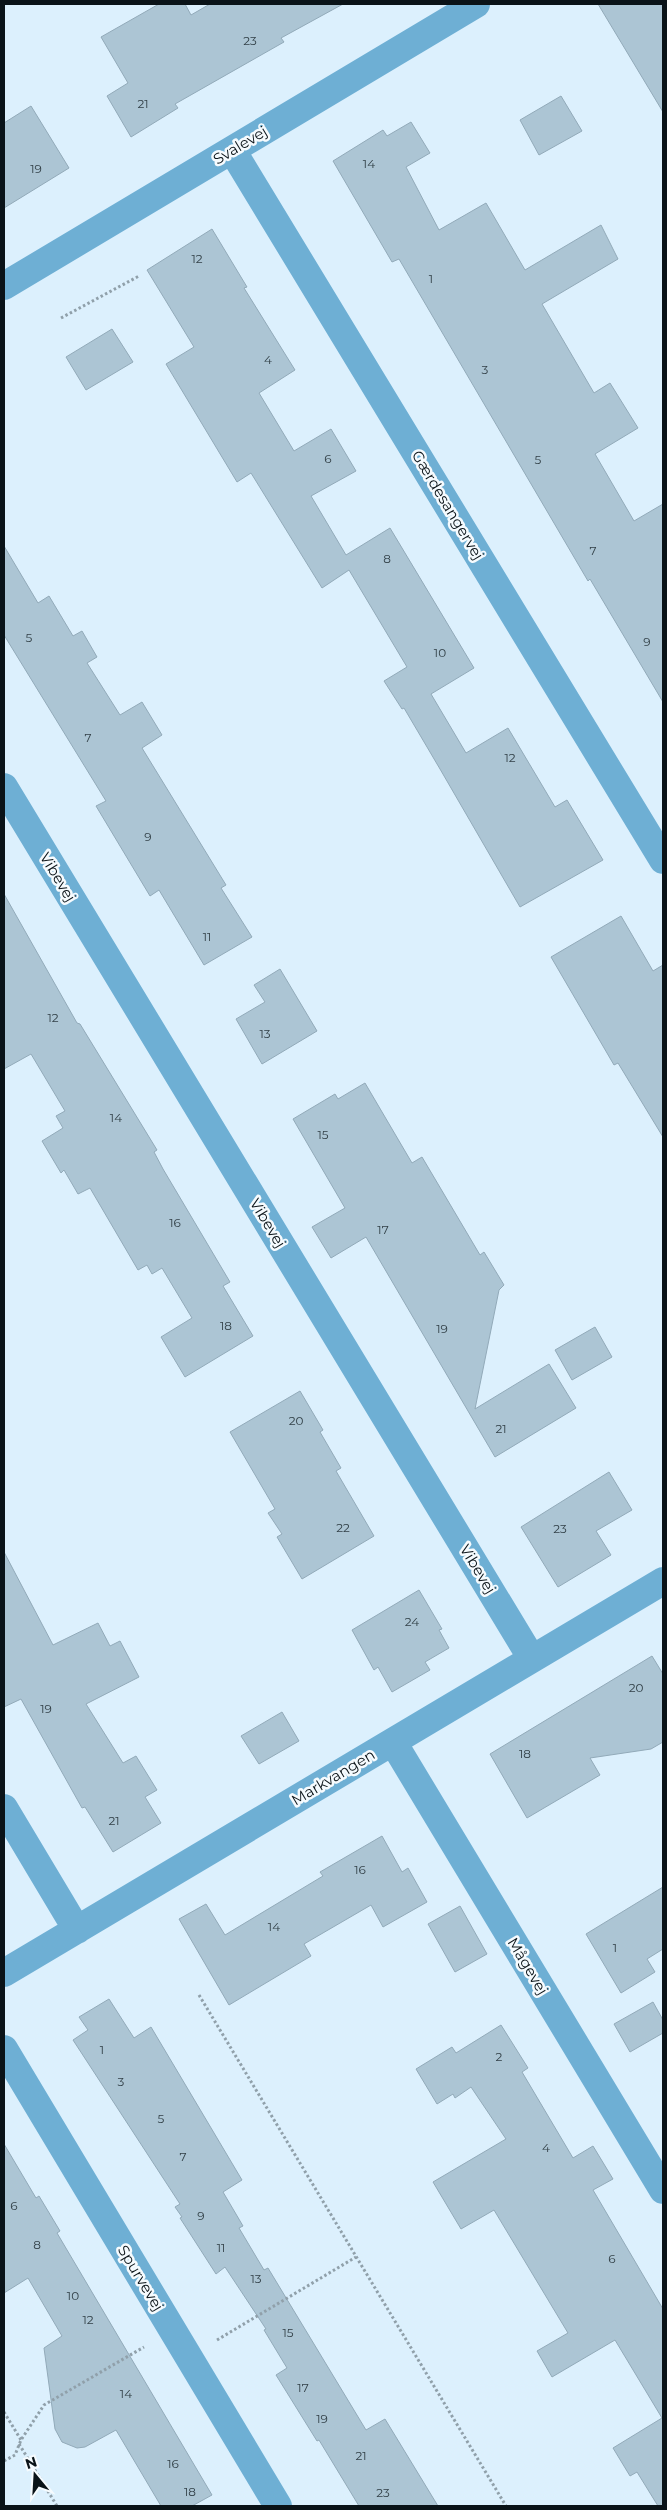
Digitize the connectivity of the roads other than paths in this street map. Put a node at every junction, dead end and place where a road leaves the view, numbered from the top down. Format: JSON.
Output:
{"nodes":[{"id":1,"x":476,"y":4,"type":"edge"},
{"id":2,"x":232,"y":150,"type":"junction"},
{"id":3,"x":4,"y":286,"type":"edge"},
{"id":4,"x":4,"y":788,"type":"edge"},
{"id":5,"x":663,"y":860,"type":"edge"},
{"id":6,"x":663,"y":1581,"type":"edge"},
{"id":7,"x":532,"y":1659,"type":"junction"},
{"id":8,"x":393,"y":1742,"type":"junction"},
{"id":9,"x":4,"y":1808,"type":"edge"},
{"id":10,"x":77,"y":1930,"type":"junction"},
{"id":11,"x":4,"y":1973,"type":"edge"},
{"id":12,"x":4,"y":2049,"type":"edge"},
{"id":13,"x":663,"y":2190,"type":"edge"},
{"id":14,"x":278,"y":2506,"type":"edge"}],
"edges":[{"from":1,"to":2,"type":"street","name":"Svalevej"},
{"from":2,"to":3,"type":"street","name":"Svalevej"},
{"from":2,"to":5,"type":"street","name":"Gærdesangervej"},
{"from":4,"to":7,"type":"street","name":"Vibevej"},
{"from":6,"to":7,"type":"street","name":"Markvangen"},
{"from":7,"to":8,"type":"street","name":"Markvangen"},
{"from":8,"to":10,"type":"street","name":"Markvangen"},
{"from":8,"to":13,"type":"street","name":"Mågevej"},
{"from":9,"to":10,"type":"street"},
{"from":10,"to":11,"type":"street","name":"Markvangen"},
{"from":12,"to":14,"type":"street","name":"Spurvevej"}]}
